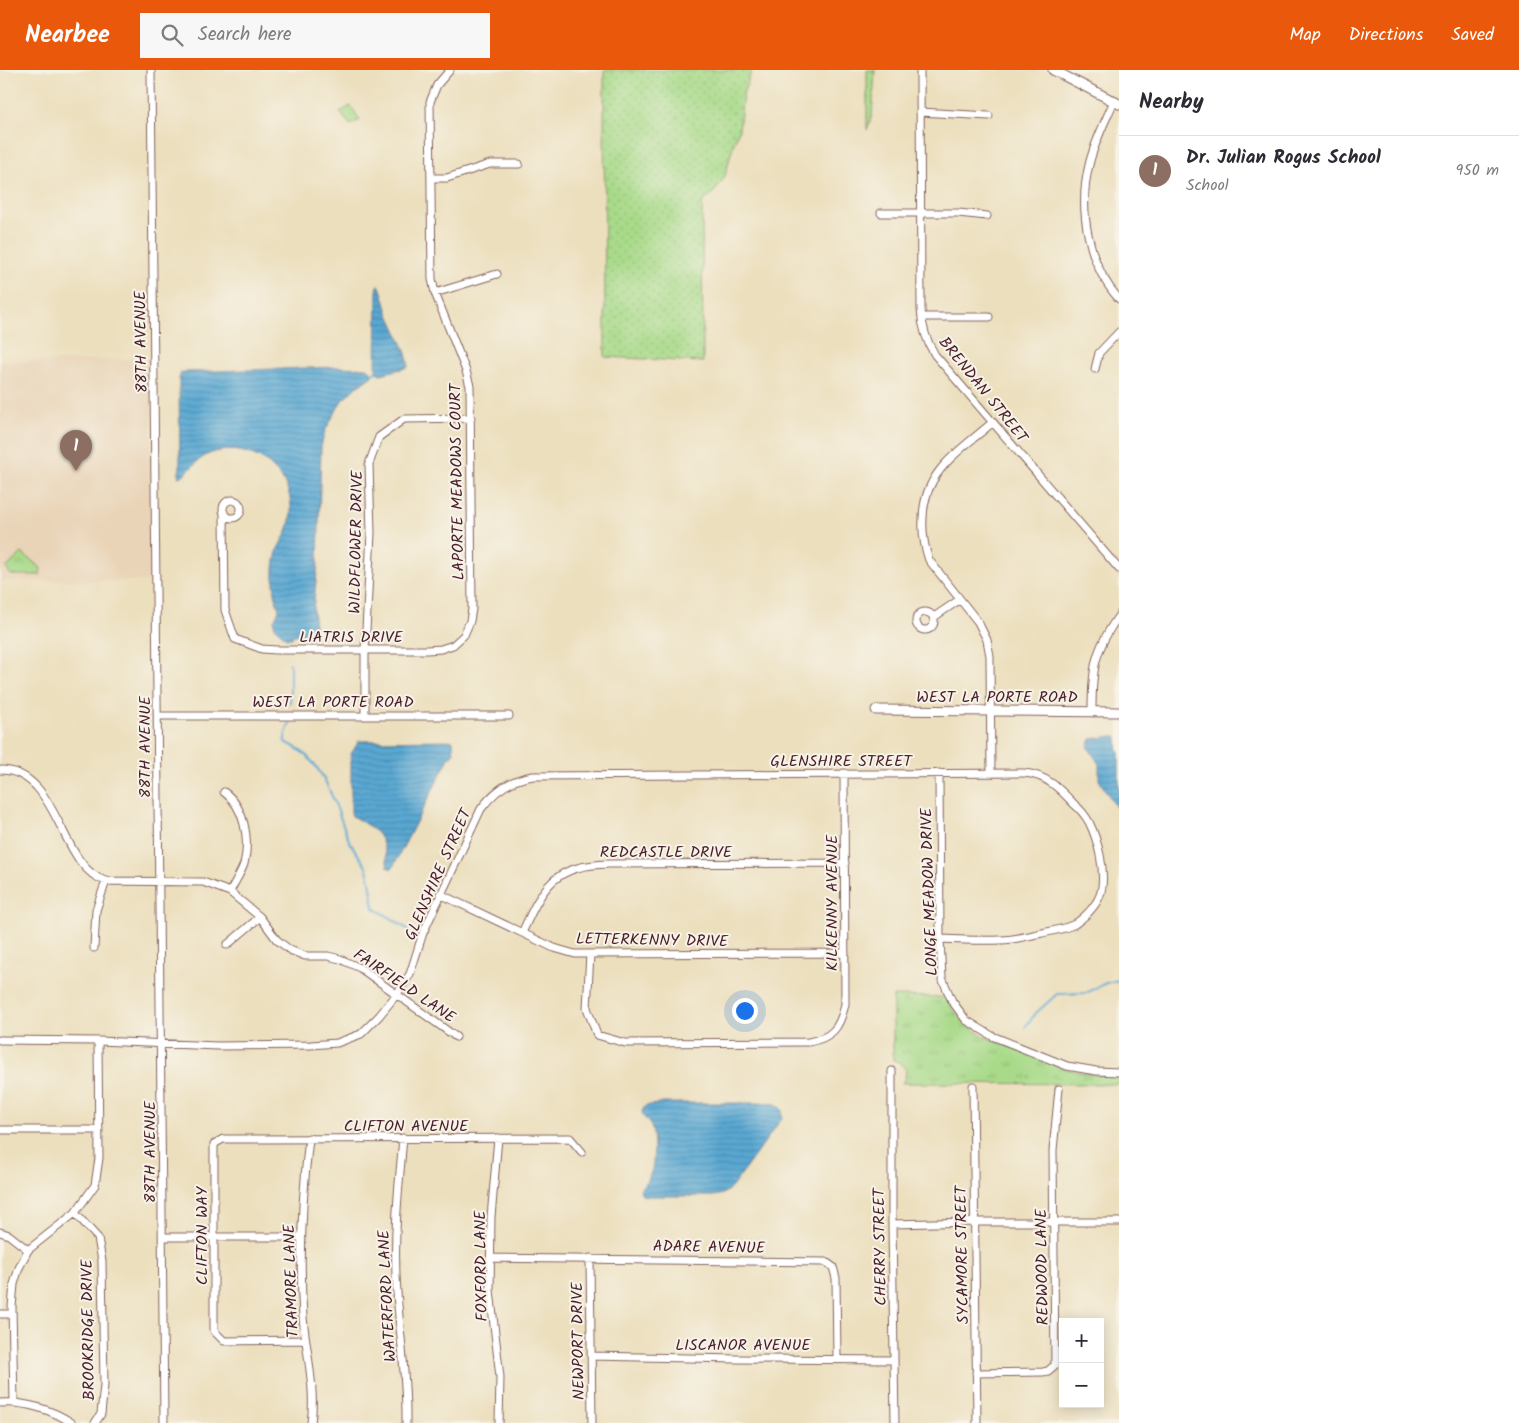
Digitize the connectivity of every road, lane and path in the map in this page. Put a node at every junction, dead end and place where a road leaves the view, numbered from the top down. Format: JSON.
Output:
{"nodes":[{"id":1,"x":151,"y":70,"type":"edge"},
{"id":2,"x":450,"y":70,"type":"edge"},
{"id":3,"x":920,"y":70,"type":"edge"},
{"id":4,"x":1053,"y":70,"type":"edge"},
{"id":5,"x":1117,"y":102,"type":"edge"},
{"id":6,"x":920,"y":112,"type":"junction"},
{"id":7,"x":990,"y":116,"type":"dead end"},
{"id":8,"x":518,"y":164,"type":"dead end"},
{"id":9,"x":431,"y":178,"type":"junction"},
{"id":10,"x":881,"y":213,"type":"dead end"},
{"id":11,"x":921,"y":213,"type":"junction"},
{"id":12,"x":987,"y":216,"type":"dead end"},
{"id":13,"x":496,"y":274,"type":"dead end"},
{"id":14,"x":435,"y":293,"type":"junction"},
{"id":15,"x":1119,"y":298,"type":"edge"},
{"id":16,"x":989,"y":317,"type":"dead end"},
{"id":17,"x":922,"y":318,"type":"junction"},
{"id":18,"x":1119,"y":332,"type":"edge"},
{"id":19,"x":1095,"y":369,"type":"dead end"},
{"id":20,"x":471,"y":418,"type":"junction"},
{"id":21,"x":993,"y":422,"type":"junction"},
{"id":22,"x":224,"y":514,"type":"dead end"},
{"id":23,"x":1119,"y":569,"type":"edge"},
{"id":24,"x":959,"y":600,"type":"junction"},
{"id":25,"x":1119,"y":615,"type":"edge"},
{"id":26,"x":934,"y":617,"type":"dead end"},
{"id":27,"x":464,"y":635,"type":"joint"},
{"id":28,"x":366,"y":650,"type":"junction"},
{"id":29,"x":876,"y":710,"type":"dead end"},
{"id":30,"x":991,"y":711,"type":"junction"},
{"id":31,"x":1092,"y":712,"type":"junction"},
{"id":32,"x":1119,"y":712,"type":"edge"},
{"id":33,"x":158,"y":716,"type":"junction"},
{"id":34,"x":365,"y":716,"type":"junction"},
{"id":35,"x":508,"y":716,"type":"dead end"},
{"id":36,"x":0,"y":770,"type":"edge"},
{"id":37,"x":939,"y":773,"type":"junction"},
{"id":38,"x":991,"y":773,"type":"junction"},
{"id":39,"x":844,"y":774,"type":"junction"},
{"id":40,"x":224,"y":792,"type":"dead end"},
{"id":41,"x":845,"y":864,"type":"junction"},
{"id":42,"x":106,"y":881,"type":"junction"},
{"id":43,"x":159,"y":883,"type":"junction"},
{"id":44,"x":230,"y":892,"type":"junction"},
{"id":45,"x":440,"y":894,"type":"junction"},
{"id":46,"x":260,"y":917,"type":"junction"},
{"id":47,"x":522,"y":933,"type":"junction"},
{"id":48,"x":940,"y":939,"type":"junction"},
{"id":49,"x":227,"y":944,"type":"dead end"},
{"id":50,"x":94,"y":948,"type":"dead end"},
{"id":51,"x":845,"y":953,"type":"junction"},
{"id":52,"x":590,"y":954,"type":"junction"},
{"id":53,"x":397,"y":994,"type":"junction"},
{"id":54,"x":456,"y":1037,"type":"dead end"},
{"id":55,"x":0,"y":1040,"type":"edge"},
{"id":56,"x":98,"y":1041,"type":"junction"},
{"id":57,"x":162,"y":1043,"type":"junction"},
{"id":58,"x":892,"y":1071,"type":"dead end"},
{"id":59,"x":1119,"y":1072,"type":"edge"},
{"id":60,"x":973,"y":1086,"type":"dead end"},
{"id":61,"x":1059,"y":1089,"type":"dead end"},
{"id":62,"x":0,"y":1130,"type":"edge"},
{"id":63,"x":99,"y":1130,"type":"junction"},
{"id":64,"x":309,"y":1138,"type":"junction"},
{"id":65,"x":403,"y":1138,"type":"junction"},
{"id":66,"x":498,"y":1138,"type":"junction"},
{"id":67,"x":223,"y":1139,"type":"joint"},
{"id":68,"x":582,"y":1152,"type":"dead end"},
{"id":69,"x":75,"y":1213,"type":"junction"},
{"id":70,"x":974,"y":1222,"type":"junction"},
{"id":71,"x":1055,"y":1222,"type":"junction"},
{"id":72,"x":1119,"y":1222,"type":"edge"},
{"id":73,"x":892,"y":1224,"type":"junction"},
{"id":74,"x":0,"y":1232,"type":"edge"},
{"id":75,"x":163,"y":1237,"type":"junction"},
{"id":76,"x":301,"y":1237,"type":"junction"},
{"id":77,"x":214,"y":1238,"type":"junction"},
{"id":78,"x":28,"y":1250,"type":"junction"},
{"id":79,"x":490,"y":1258,"type":"junction"},
{"id":80,"x":590,"y":1258,"type":"junction"},
{"id":81,"x":0,"y":1314,"type":"edge"},
{"id":82,"x":12,"y":1314,"type":"junction"},
{"id":83,"x":305,"y":1340,"type":"junction"},
{"id":84,"x":591,"y":1356,"type":"junction"},
{"id":85,"x":837,"y":1359,"type":"junction"},
{"id":86,"x":894,"y":1360,"type":"junction"},
{"id":87,"x":976,"y":1373,"type":"junction"},
{"id":88,"x":0,"y":1402,"type":"edge"},
{"id":89,"x":14,"y":1402,"type":"junction"},
{"id":90,"x":72,"y":1423,"type":"edge"},
{"id":91,"x":95,"y":1423,"type":"edge"},
{"id":92,"x":164,"y":1423,"type":"edge"},
{"id":93,"x":311,"y":1423,"type":"edge"},
{"id":94,"x":406,"y":1423,"type":"edge"},
{"id":95,"x":499,"y":1423,"type":"edge"},
{"id":96,"x":592,"y":1423,"type":"edge"},
{"id":97,"x":895,"y":1423,"type":"edge"},
{"id":98,"x":977,"y":1423,"type":"edge"}],
"edges":[{"from":1,"to":33,"type":"street","name":"88TH AVENUE"},
{"from":2,"to":9,"type":"street","name":"LAPORTE MEADOWS COURT"},
{"from":3,"to":6,"type":"street","name":"BRENDAN STREET"},
{"from":4,"to":5,"type":"street"},
{"from":5,"to":15,"type":"street"},
{"from":6,"to":7,"type":"street"},
{"from":6,"to":11,"type":"street","name":"BRENDAN STREET"},
{"from":8,"to":9,"type":"street"},
{"from":9,"to":14,"type":"street","name":"LAPORTE MEADOWS COURT"},
{"from":10,"to":11,"type":"street"},
{"from":11,"to":12,"type":"street"},
{"from":11,"to":17,"type":"street","name":"BRENDAN STREET"},
{"from":13,"to":14,"type":"street"},
{"from":14,"to":20,"type":"street","name":"LAPORTE MEADOWS COURT"},
{"from":16,"to":17,"type":"street"},
{"from":17,"to":21,"type":"street","name":"BRENDAN STREET"},
{"from":18,"to":19,"type":"street"},
{"from":20,"to":27,"type":"street","name":"LAPORTE MEADOWS COURT"},
{"from":20,"to":28,"type":"street","name":"WILDFLOWER DRIVE"},
{"from":21,"to":23,"type":"street","name":"BRENDAN STREET"},
{"from":21,"to":24,"type":"street"},
{"from":22,"to":28,"type":"street","name":"LIATRIS DRIVE"},
{"from":24,"to":26,"type":"street"},
{"from":24,"to":30,"type":"street"},
{"from":25,"to":31,"type":"street"},
{"from":27,"to":28,"type":"street","name":"LIATRIS DRIVE"},
{"from":28,"to":34,"type":"street","name":"WILDFLOWER DRIVE"},
{"from":29,"to":30,"type":"street","name":"WEST LA PORTE ROAD"},
{"from":30,"to":31,"type":"street","name":"WEST LA PORTE ROAD"},
{"from":30,"to":38,"type":"street"},
{"from":31,"to":32,"type":"street","name":"WEST LA PORTE ROAD"},
{"from":33,"to":34,"type":"street","name":"WEST LA PORTE ROAD"},
{"from":33,"to":43,"type":"street","name":"88TH AVENUE"},
{"from":34,"to":35,"type":"street","name":"WEST LA PORTE ROAD"},
{"from":36,"to":42,"type":"street"},
{"from":37,"to":38,"type":"street","name":"GLENSHIRE STREET"},
{"from":37,"to":39,"type":"street","name":"GLENSHIRE STREET"},
{"from":37,"to":48,"type":"street","name":"LONGE MEADOW DRIVE"},
{"from":38,"to":48,"type":"street","name":"GLENSHIRE STREET"},
{"from":39,"to":41,"type":"street","name":"KILKENNY AVENUE"},
{"from":39,"to":45,"type":"street","name":"GLENSHIRE STREET"},
{"from":40,"to":44,"type":"street"},
{"from":41,"to":47,"type":"street","name":"REDCASTLE DRIVE"},
{"from":41,"to":51,"type":"street","name":"KILKENNY AVENUE"},
{"from":42,"to":43,"type":"street","name":"FAIRFIELD LANE"},
{"from":42,"to":50,"type":"street"},
{"from":43,"to":44,"type":"street","name":"FAIRFIELD LANE"},
{"from":43,"to":57,"type":"street","name":"88TH AVENUE"},
{"from":44,"to":46,"type":"street","name":"FAIRFIELD LANE"},
{"from":45,"to":47,"type":"street","name":"LETTERKENNY DRIVE"},
{"from":45,"to":53,"type":"street","name":"GLENSHIRE STREET"},
{"from":46,"to":49,"type":"street"},
{"from":46,"to":53,"type":"street","name":"FAIRFIELD LANE"},
{"from":47,"to":52,"type":"street","name":"LETTERKENNY DRIVE"},
{"from":48,"to":59,"type":"street","name":"LONGE MEADOW DRIVE"},
{"from":51,"to":52,"type":"street","name":"LETTERKENNY DRIVE"},
{"from":51,"to":52,"type":"street","name":"KILKENNY AVENUE"},
{"from":53,"to":54,"type":"street","name":"FAIRFIELD LANE"},
{"from":53,"to":57,"type":"street","name":"GLENSHIRE STREET"},
{"from":55,"to":56,"type":"street","name":"GLENSHIRE STREET"},
{"from":56,"to":57,"type":"street","name":"GLENSHIRE STREET"},
{"from":56,"to":63,"type":"street"},
{"from":57,"to":75,"type":"street","name":"88TH AVENUE"},
{"from":58,"to":73,"type":"street","name":"CHERRY STREET"},
{"from":60,"to":70,"type":"street","name":"SYCAMORE STREET"},
{"from":61,"to":71,"type":"street","name":"REDWOOD LANE"},
{"from":62,"to":63,"type":"street"},
{"from":63,"to":69,"type":"street"},
{"from":64,"to":65,"type":"street","name":"CLIFTON AVENUE"},
{"from":64,"to":67,"type":"street","name":"CLIFTON AVENUE"},
{"from":64,"to":76,"type":"street","name":"TRAMORE LANE"},
{"from":65,"to":66,"type":"street","name":"CLIFTON AVENUE"},
{"from":65,"to":94,"type":"street","name":"WATERFORD LANE"},
{"from":66,"to":68,"type":"street","name":"CLIFTON AVENUE"},
{"from":66,"to":79,"type":"street","name":"FOXFORD LANE"},
{"from":67,"to":77,"type":"street","name":"CLIFTON WAY"},
{"from":69,"to":78,"type":"street"},
{"from":69,"to":91,"type":"street","name":"BROOKRIDGE DRIVE"},
{"from":70,"to":71,"type":"street"},
{"from":70,"to":73,"type":"street"},
{"from":70,"to":87,"type":"street","name":"SYCAMORE STREET"},
{"from":71,"to":72,"type":"street"},
{"from":71,"to":87,"type":"street","name":"REDWOOD LANE"},
{"from":73,"to":86,"type":"street","name":"CHERRY STREET"},
{"from":74,"to":78,"type":"street"},
{"from":75,"to":77,"type":"street"},
{"from":75,"to":92,"type":"street","name":"88TH AVENUE"},
{"from":76,"to":77,"type":"street"},
{"from":76,"to":83,"type":"street","name":"TRAMORE LANE"},
{"from":77,"to":83,"type":"street","name":"CLIFTON WAY"},
{"from":78,"to":82,"type":"street"},
{"from":79,"to":80,"type":"street","name":"ADARE AVENUE"},
{"from":79,"to":95,"type":"street","name":"FOXFORD LANE"},
{"from":80,"to":84,"type":"street","name":"NEWPORT DRIVE"},
{"from":80,"to":85,"type":"street","name":"ADARE AVENUE"},
{"from":81,"to":82,"type":"street"},
{"from":82,"to":89,"type":"street"},
{"from":83,"to":93,"type":"street","name":"TRAMORE LANE"},
{"from":84,"to":85,"type":"street","name":"LISCANOR AVENUE"},
{"from":84,"to":96,"type":"street","name":"NEWPORT DRIVE"},
{"from":85,"to":86,"type":"street","name":"LISCANOR AVENUE"},
{"from":86,"to":97,"type":"street","name":"CHERRY STREET"},
{"from":87,"to":98,"type":"street","name":"SYCAMORE STREET"},
{"from":88,"to":89,"type":"street"},
{"from":89,"to":90,"type":"street"}]}
